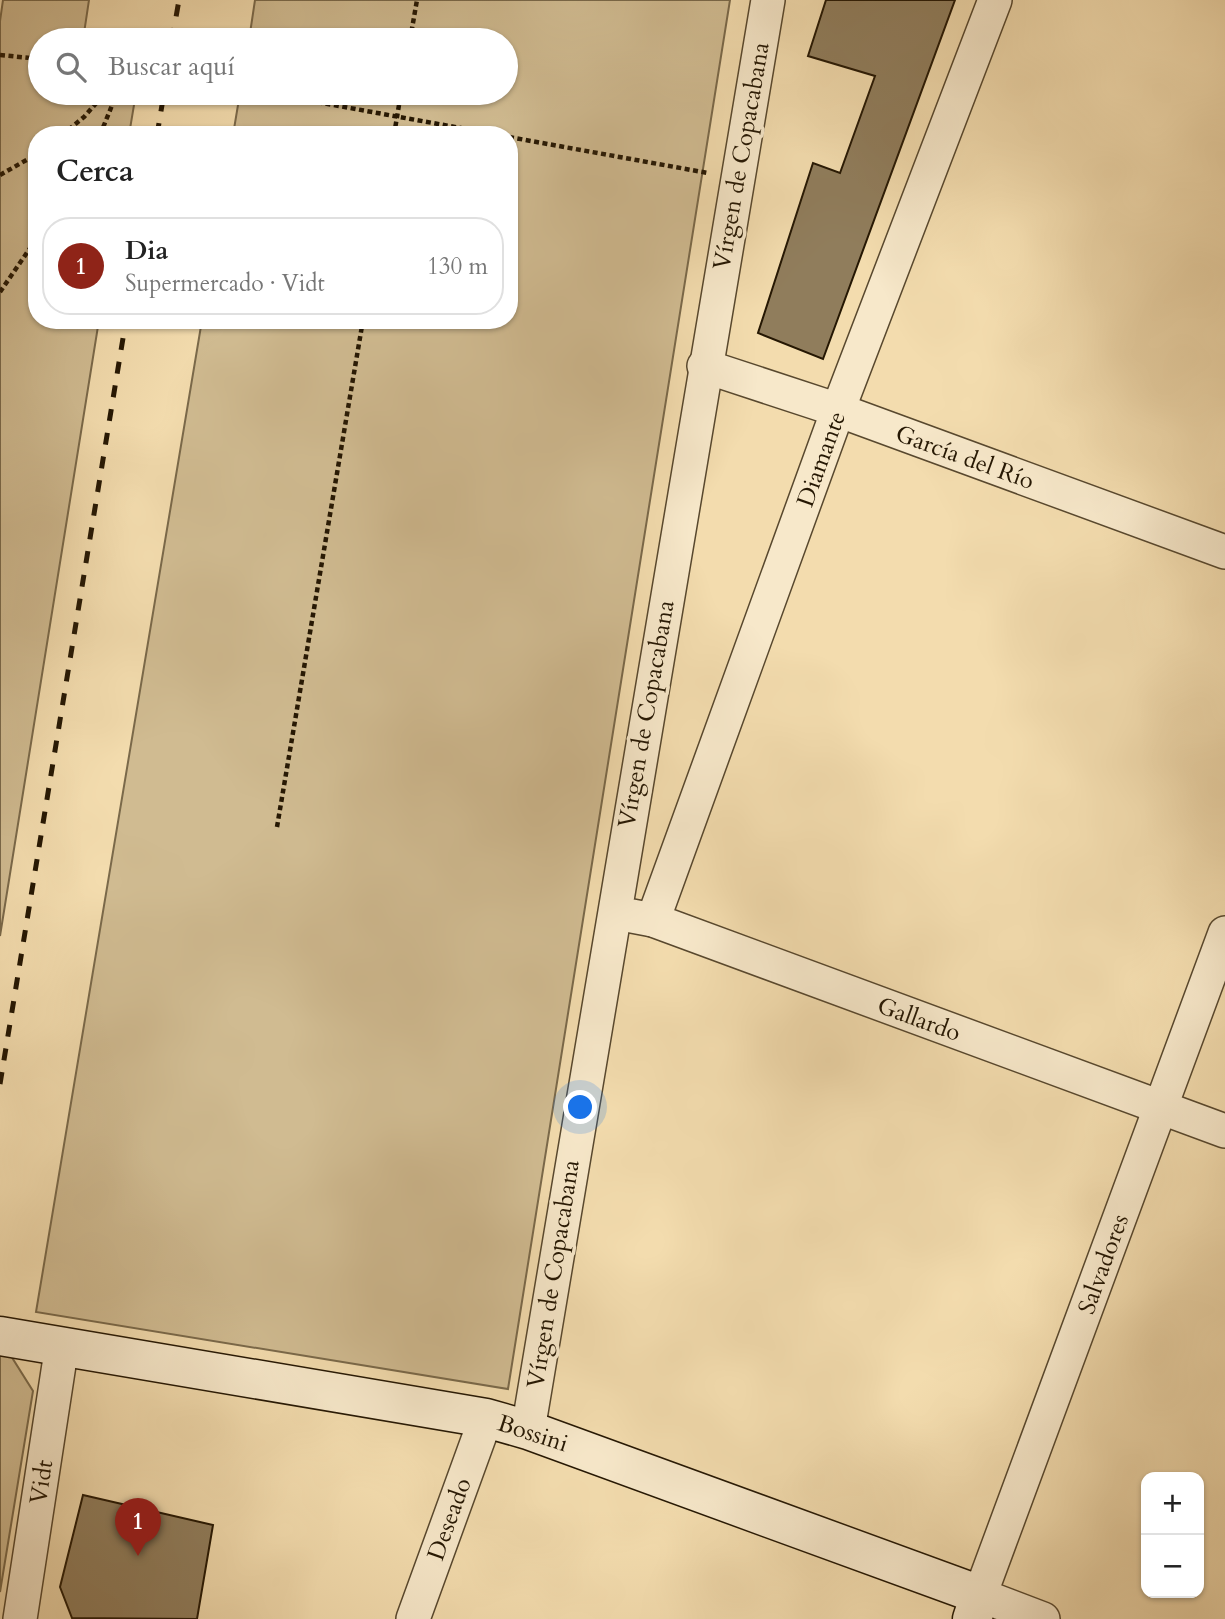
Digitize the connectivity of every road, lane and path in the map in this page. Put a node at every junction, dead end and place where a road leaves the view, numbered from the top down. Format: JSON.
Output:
{"nodes":[{"id":1,"x":417,"y":0,"type":"edge"},
{"id":2,"x":768,"y":0,"type":"edge"},
{"id":3,"x":995,"y":0,"type":"edge"},
{"id":4,"x":412,"y":28,"type":"edge"},
{"id":5,"x":0,"y":55,"type":"edge"},
{"id":6,"x":28,"y":58,"type":"edge"},
{"id":7,"x":94,"y":105,"type":"edge"},
{"id":8,"x":112,"y":105,"type":"edge"},
{"id":9,"x":335,"y":105,"type":"edge"},
{"id":10,"x":399,"y":105,"type":"edge"},
{"id":11,"x":397,"y":116,"type":"junction"},
{"id":12,"x":73,"y":126,"type":"edge"},
{"id":13,"x":104,"y":126,"type":"edge"},
{"id":14,"x":395,"y":126,"type":"edge"},
{"id":15,"x":451,"y":126,"type":"edge"},
{"id":16,"x":518,"y":139,"type":"edge"},
{"id":17,"x":28,"y":159,"type":"edge"},
{"id":18,"x":0,"y":175,"type":"edge"},
{"id":19,"x":737,"y":178,"type":"junction"},
{"id":20,"x":28,"y":251,"type":"edge"},
{"id":21,"x":0,"y":292,"type":"edge"},
{"id":22,"x":361,"y":329,"type":"edge"},
{"id":23,"x":704,"y":366,"type":"junction"},
{"id":24,"x":838,"y":410,"type":"junction"},
{"id":25,"x":1225,"y":552,"type":"edge"},
{"id":26,"x":277,"y":827,"type":"dead end"},
{"id":27,"x":612,"y":912,"type":"junction"},
{"id":28,"x":653,"y":920,"type":"junction"},
{"id":29,"x":1225,"y":933,"type":"edge"},
{"id":30,"x":1161,"y":1109,"type":"junction"},
{"id":31,"x":1225,"y":1131,"type":"edge"},
{"id":32,"x":0,"y":1336,"type":"edge"},
{"id":33,"x":62,"y":1345,"type":"junction"},
{"id":34,"x":486,"y":1418,"type":"junction"},
{"id":35,"x":528,"y":1430,"type":"junction"},
{"id":36,"x":976,"y":1607,"type":"edge"},
{"id":37,"x":20,"y":1619,"type":"edge"},
{"id":38,"x":413,"y":1619,"type":"edge"},
{"id":39,"x":1043,"y":1619,"type":"edge"}],
"edges":[{"from":1,"to":4,"type":"path"},
{"from":2,"to":19,"type":"street","name":"Vírgen de Copacabana"},
{"from":3,"to":24,"type":"street","name":"Diamante"},
{"from":5,"to":6,"type":"path"},
{"from":7,"to":12,"type":"path"},
{"from":8,"to":13,"type":"path"},
{"from":9,"to":11,"type":"path"},
{"from":10,"to":11,"type":"path"},
{"from":11,"to":14,"type":"path"},
{"from":11,"to":15,"type":"path"},
{"from":16,"to":19,"type":"path"},
{"from":17,"to":18,"type":"path"},
{"from":19,"to":23,"type":"street","name":"Vírgen de Copacabana"},
{"from":20,"to":21,"type":"path"},
{"from":22,"to":26,"type":"path"},
{"from":23,"to":24,"type":"street","name":"García del Río"},
{"from":23,"to":27,"type":"street","name":"Vírgen de Copacabana"},
{"from":24,"to":25,"type":"street","name":"García del Río"},
{"from":24,"to":28,"type":"street","name":"Diamante"},
{"from":27,"to":28,"type":"street","name":"Gallardo"},
{"from":27,"to":35,"type":"street","name":"Vírgen de Copacabana"},
{"from":28,"to":30,"type":"street","name":"Gallardo"},
{"from":29,"to":30,"type":"street","name":"Salvadores"},
{"from":30,"to":31,"type":"street","name":"Gallardo"},
{"from":30,"to":36,"type":"street","name":"Salvadores"},
{"from":32,"to":33,"type":"main road","name":"Bossini"},
{"from":33,"to":34,"type":"main road","name":"Bossini"},
{"from":33,"to":37,"type":"street","name":"Vidt"},
{"from":34,"to":35,"type":"main road","name":"Bossini"},
{"from":34,"to":38,"type":"street","name":"Deseado"},
{"from":35,"to":36,"type":"main road","name":"Bossini"},
{"from":36,"to":39,"type":"street","name":"Bossini"}]}
